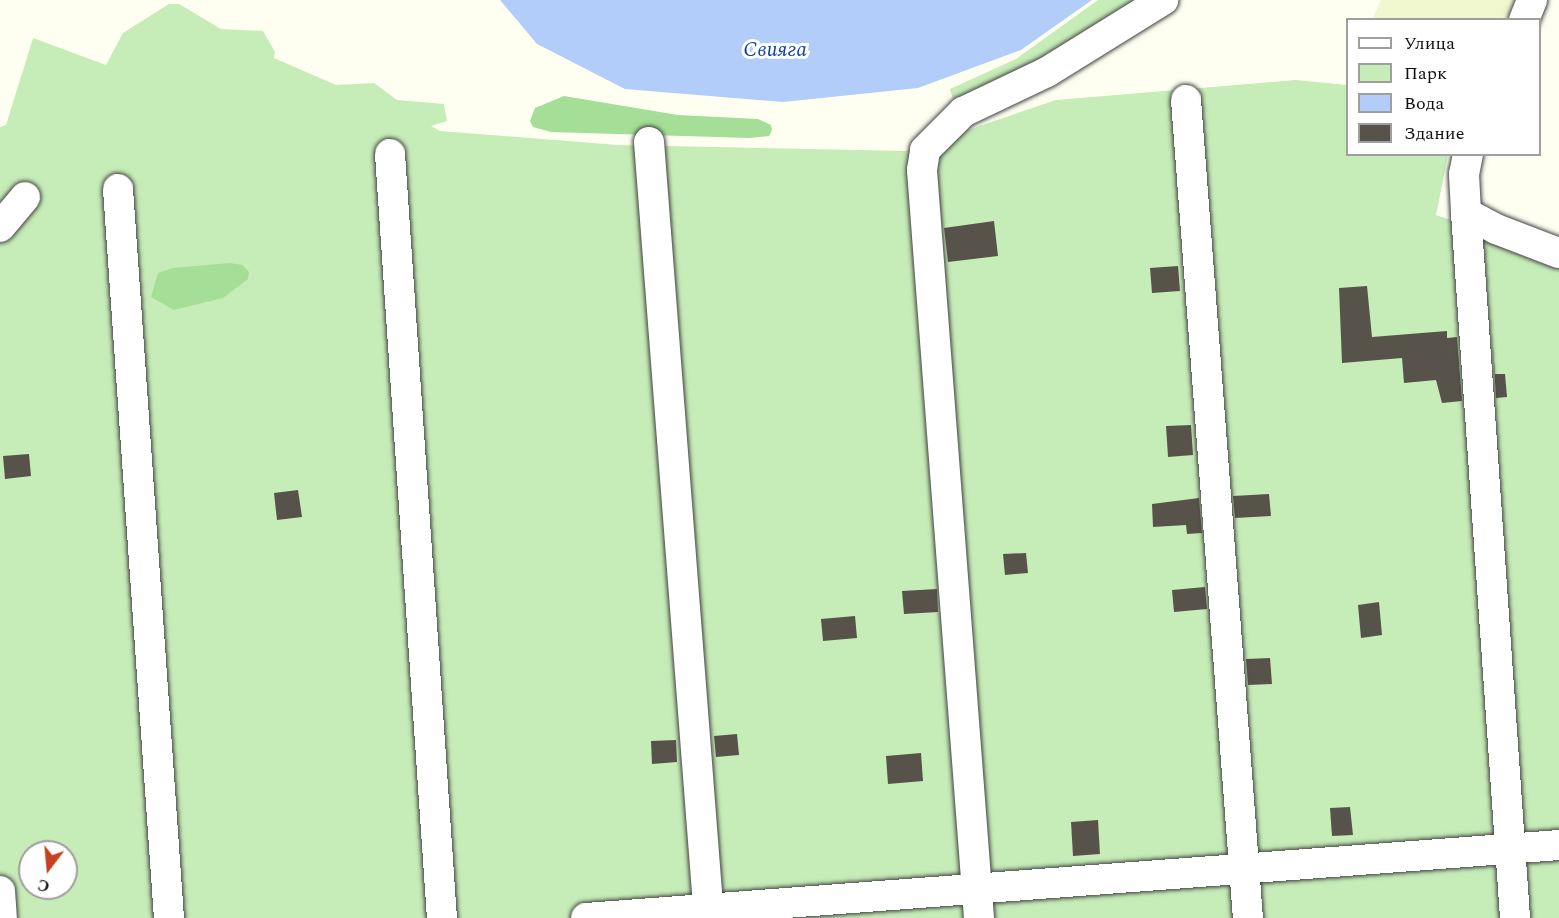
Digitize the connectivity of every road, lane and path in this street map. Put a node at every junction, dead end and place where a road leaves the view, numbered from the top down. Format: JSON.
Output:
{"nodes":[{"id":1,"x":1163,"y":0,"type":"edge"},
{"id":2,"x":1532,"y":0,"type":"edge"},
{"id":3,"x":1525,"y":18,"type":"edge"},
{"id":4,"x":1186,"y":99,"type":"dead end"},
{"id":5,"x":649,"y":142,"type":"dead end"},
{"id":6,"x":390,"y":154,"type":"dead end"},
{"id":7,"x":1468,"y":156,"type":"edge"},
{"id":8,"x":118,"y":189,"type":"dead end"},
{"id":9,"x":25,"y":197,"type":"dead end"},
{"id":10,"x":1466,"y":213,"type":"junction"},
{"id":11,"x":0,"y":227,"type":"edge"},
{"id":12,"x":1559,"y":253,"type":"edge"},
{"id":13,"x":1559,"y":845,"type":"edge"},
{"id":14,"x":1510,"y":847,"type":"junction"},
{"id":15,"x":1245,"y":867,"type":"junction"},
{"id":16,"x":977,"y":888,"type":"junction"},
{"id":17,"x":0,"y":891,"type":"edge"},
{"id":18,"x":706,"y":914,"type":"edge"},
{"id":19,"x":2,"y":918,"type":"edge"},
{"id":20,"x":169,"y":918,"type":"edge"},
{"id":21,"x":441,"y":918,"type":"edge"},
{"id":22,"x":586,"y":918,"type":"edge"},
{"id":23,"x":979,"y":918,"type":"edge"},
{"id":24,"x":1248,"y":918,"type":"edge"},
{"id":25,"x":1515,"y":918,"type":"edge"}],
"edges":[{"from":1,"to":16,"type":"lane"},
{"from":2,"to":3,"type":"lane"},
{"from":4,"to":15,"type":"lane"},
{"from":5,"to":18,"type":"lane"},
{"from":6,"to":21,"type":"lane"},
{"from":7,"to":10,"type":"lane"},
{"from":8,"to":20,"type":"lane"},
{"from":9,"to":11,"type":"lane"},
{"from":10,"to":12,"type":"lane"},
{"from":10,"to":14,"type":"lane"},
{"from":13,"to":14,"type":"lane"},
{"from":14,"to":15,"type":"lane"},
{"from":14,"to":25,"type":"lane"},
{"from":15,"to":16,"type":"lane"},
{"from":15,"to":24,"type":"lane"},
{"from":16,"to":18,"type":"lane"},
{"from":16,"to":23,"type":"lane"},
{"from":17,"to":19,"type":"lane"},
{"from":18,"to":22,"type":"lane"}]}
